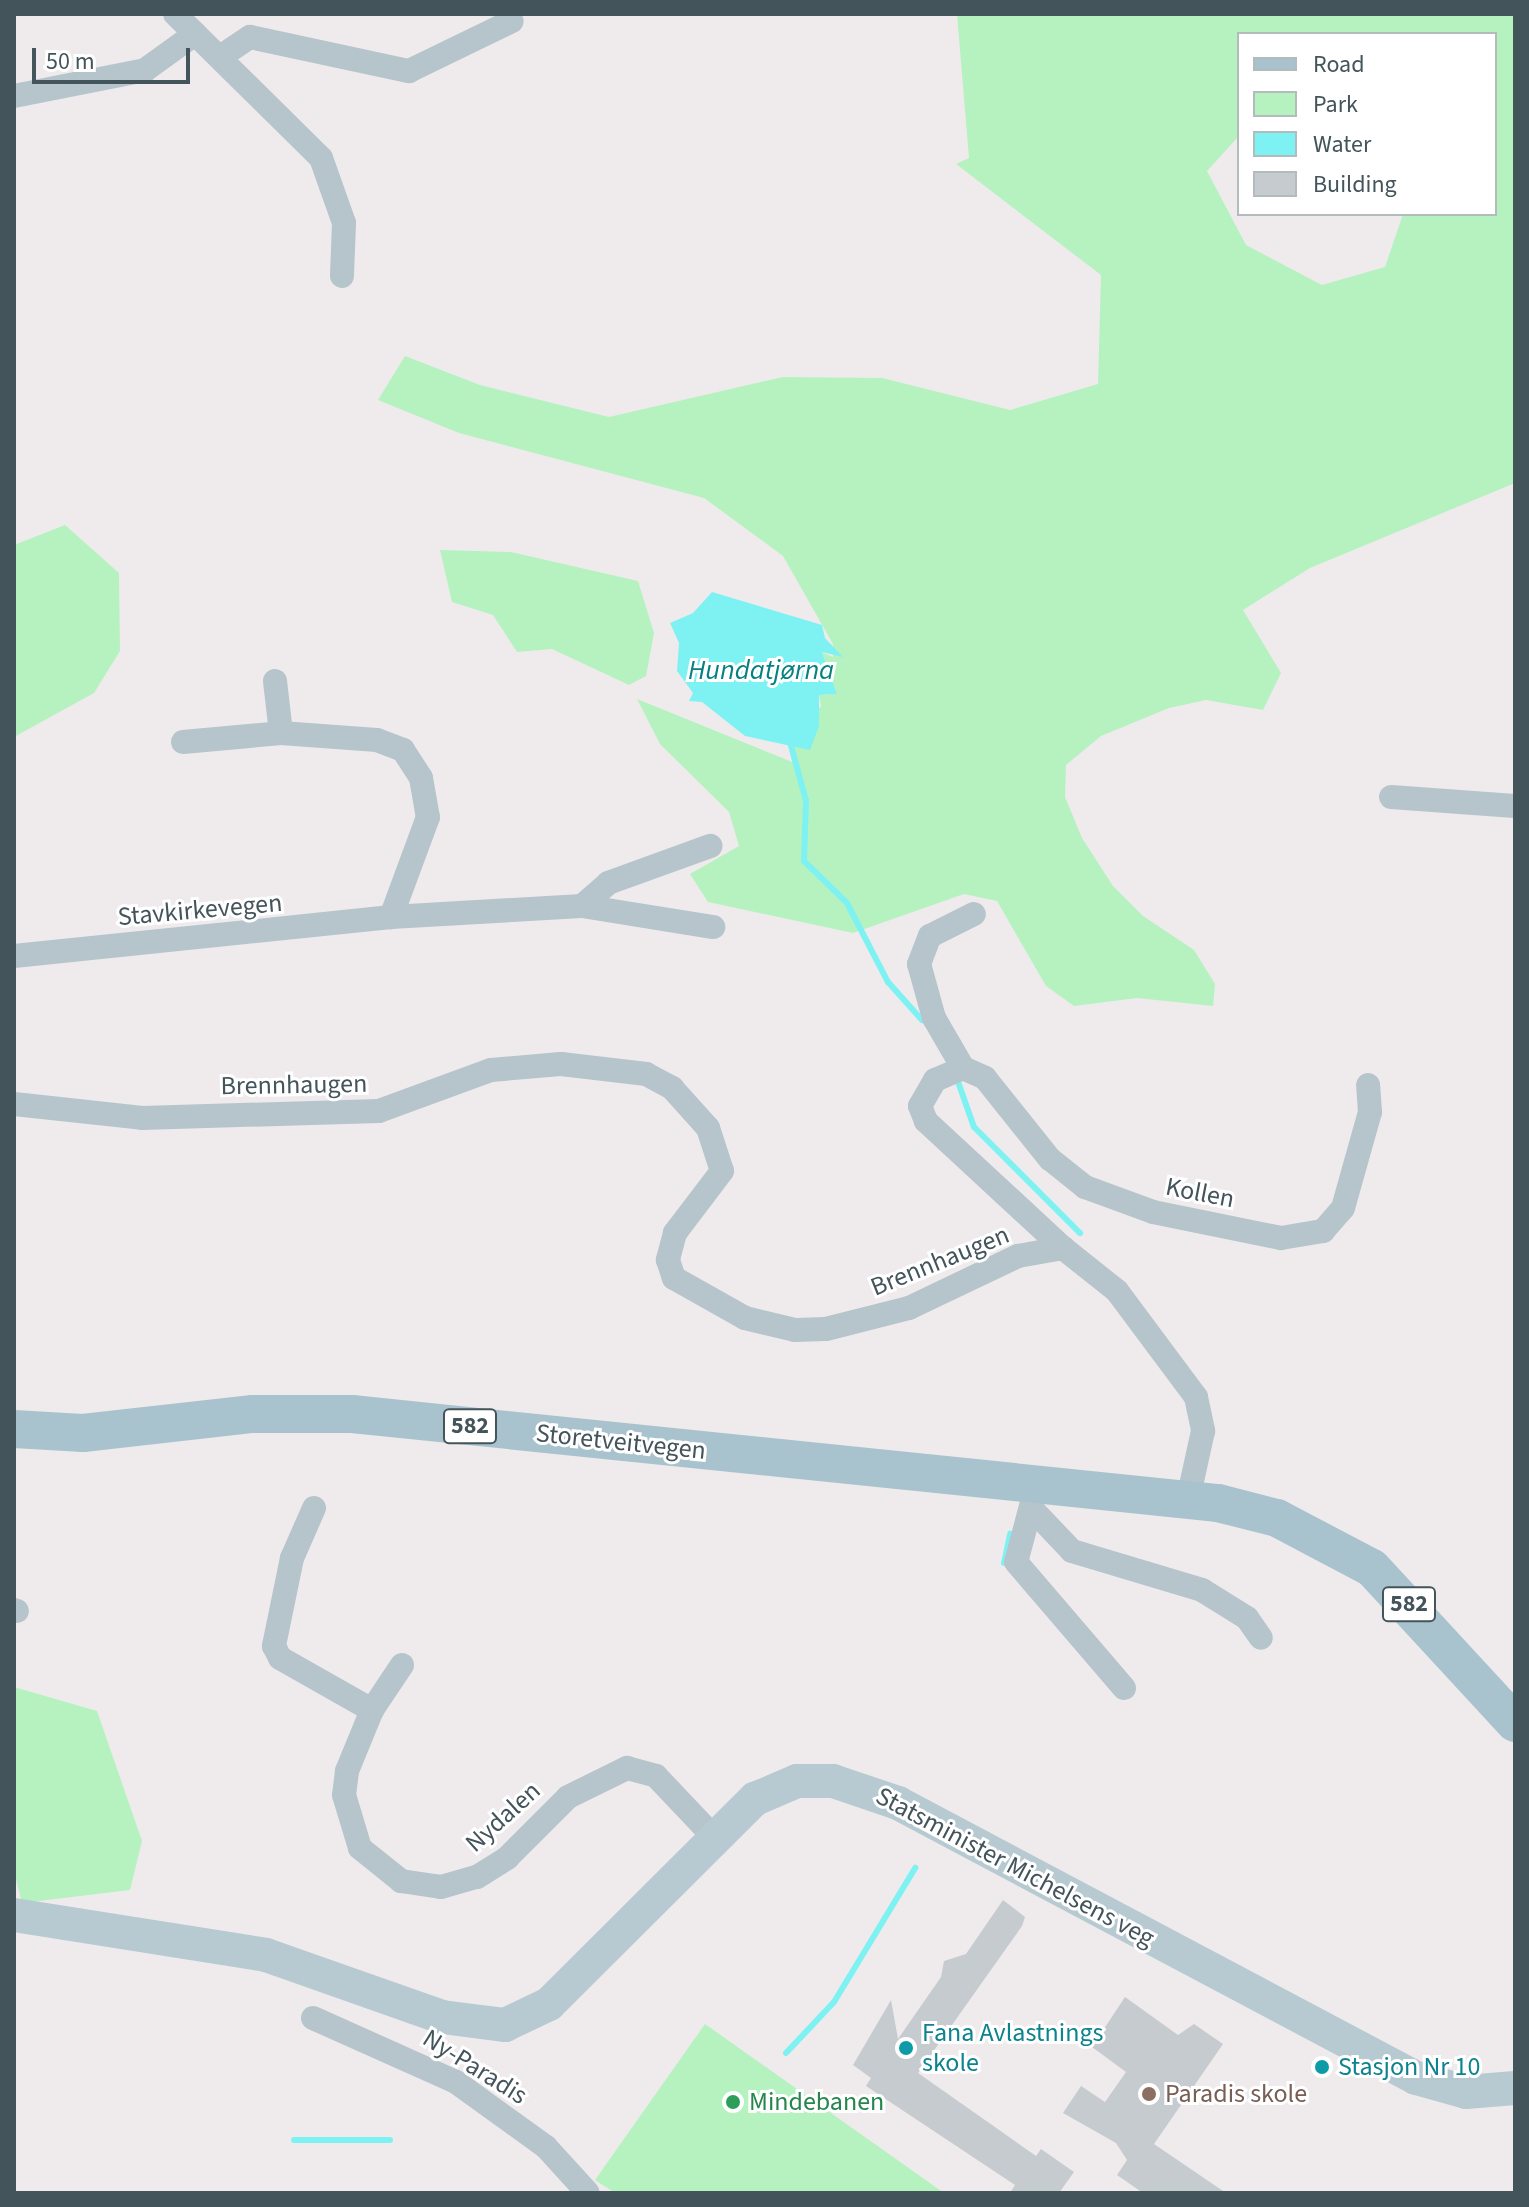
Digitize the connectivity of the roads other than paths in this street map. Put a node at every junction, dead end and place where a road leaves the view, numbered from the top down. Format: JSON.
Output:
{"nodes":[{"id":1,"x":175,"y":14,"type":"edge"},
{"id":2,"x":512,"y":21,"type":"dead end"},
{"id":3,"x":195,"y":34,"type":"junction"},
{"id":4,"x":220,"y":57,"type":"junction"},
{"id":5,"x":14,"y":96,"type":"edge"},
{"id":6,"x":342,"y":276,"type":"dead end"},
{"id":7,"x":275,"y":681,"type":"dead end"},
{"id":8,"x":281,"y":733,"type":"junction"},
{"id":9,"x":183,"y":742,"type":"dead end"},
{"id":10,"x":1391,"y":797,"type":"dead end"},
{"id":11,"x":1515,"y":806,"type":"edge"},
{"id":12,"x":710,"y":846,"type":"dead end"},
{"id":13,"x":582,"y":906,"type":"junction"},
{"id":14,"x":974,"y":914,"type":"dead end"},
{"id":15,"x":391,"y":917,"type":"junction"},
{"id":16,"x":713,"y":927,"type":"dead end"},
{"id":17,"x":14,"y":956,"type":"edge"},
{"id":18,"x":963,"y":1068,"type":"junction"},
{"id":19,"x":1368,"y":1085,"type":"dead end"},
{"id":20,"x":14,"y":1104,"type":"edge"},
{"id":21,"x":1063,"y":1248,"type":"junction"},
{"id":22,"x":14,"y":1429,"type":"edge"},
{"id":23,"x":1034,"y":1496,"type":"junction"},
{"id":24,"x":1188,"y":1499,"type":"junction"},
{"id":25,"x":314,"y":1508,"type":"dead end"},
{"id":26,"x":1261,"y":1638,"type":"dead end"},
{"id":27,"x":402,"y":1665,"type":"dead end"},
{"id":28,"x":1124,"y":1688,"type":"dead end"},
{"id":29,"x":372,"y":1710,"type":"junction"},
{"id":30,"x":1515,"y":1723,"type":"edge"},
{"id":31,"x":713,"y":1836,"type":"junction"},
{"id":32,"x":14,"y":1915,"type":"edge"},
{"id":33,"x":313,"y":2018,"type":"dead end"},
{"id":34,"x":1515,"y":2088,"type":"edge"},
{"id":35,"x":588,"y":2193,"type":"edge"}],
"edges":[{"from":1,"to":3,"type":"street"},
{"from":2,"to":4,"type":"street"},
{"from":3,"to":4,"type":"street"},
{"from":3,"to":5,"type":"street"},
{"from":4,"to":6,"type":"street"},
{"from":7,"to":8,"type":"street"},
{"from":8,"to":9,"type":"street"},
{"from":8,"to":15,"type":"street"},
{"from":10,"to":11,"type":"street"},
{"from":12,"to":13,"type":"street"},
{"from":13,"to":15,"type":"street","name":"Stavkirkevegen"},
{"from":13,"to":16,"type":"street","name":"Stavkirkevegen"},
{"from":14,"to":18,"type":"street","name":"Kollen"},
{"from":15,"to":17,"type":"street","name":"Stavkirkevegen"},
{"from":18,"to":19,"type":"street","name":"Kollen"},
{"from":18,"to":21,"type":"street"},
{"from":20,"to":21,"type":"street","name":"Brennhaugen"},
{"from":21,"to":24,"type":"street"},
{"from":22,"to":23,"type":"main road","name":"Storetveitvegen","number":"582"},
{"from":23,"to":24,"type":"main road","name":"Storetveitvegen","number":"582"},
{"from":23,"to":26,"type":"street"},
{"from":23,"to":28,"type":"street"},
{"from":24,"to":30,"type":"main road","name":"Storetveitvegen","number":"582"},
{"from":25,"to":29,"type":"street"},
{"from":27,"to":29,"type":"street","name":"Nydalen"},
{"from":29,"to":31,"type":"street","name":"Nydalen"},
{"from":31,"to":32,"type":"main road","name":"Statsminister Michelsens veg"},
{"from":31,"to":34,"type":"main road","name":"Statsminister Michelsens veg"},
{"from":33,"to":35,"type":"street","name":"Ny-Paradis"}]}
